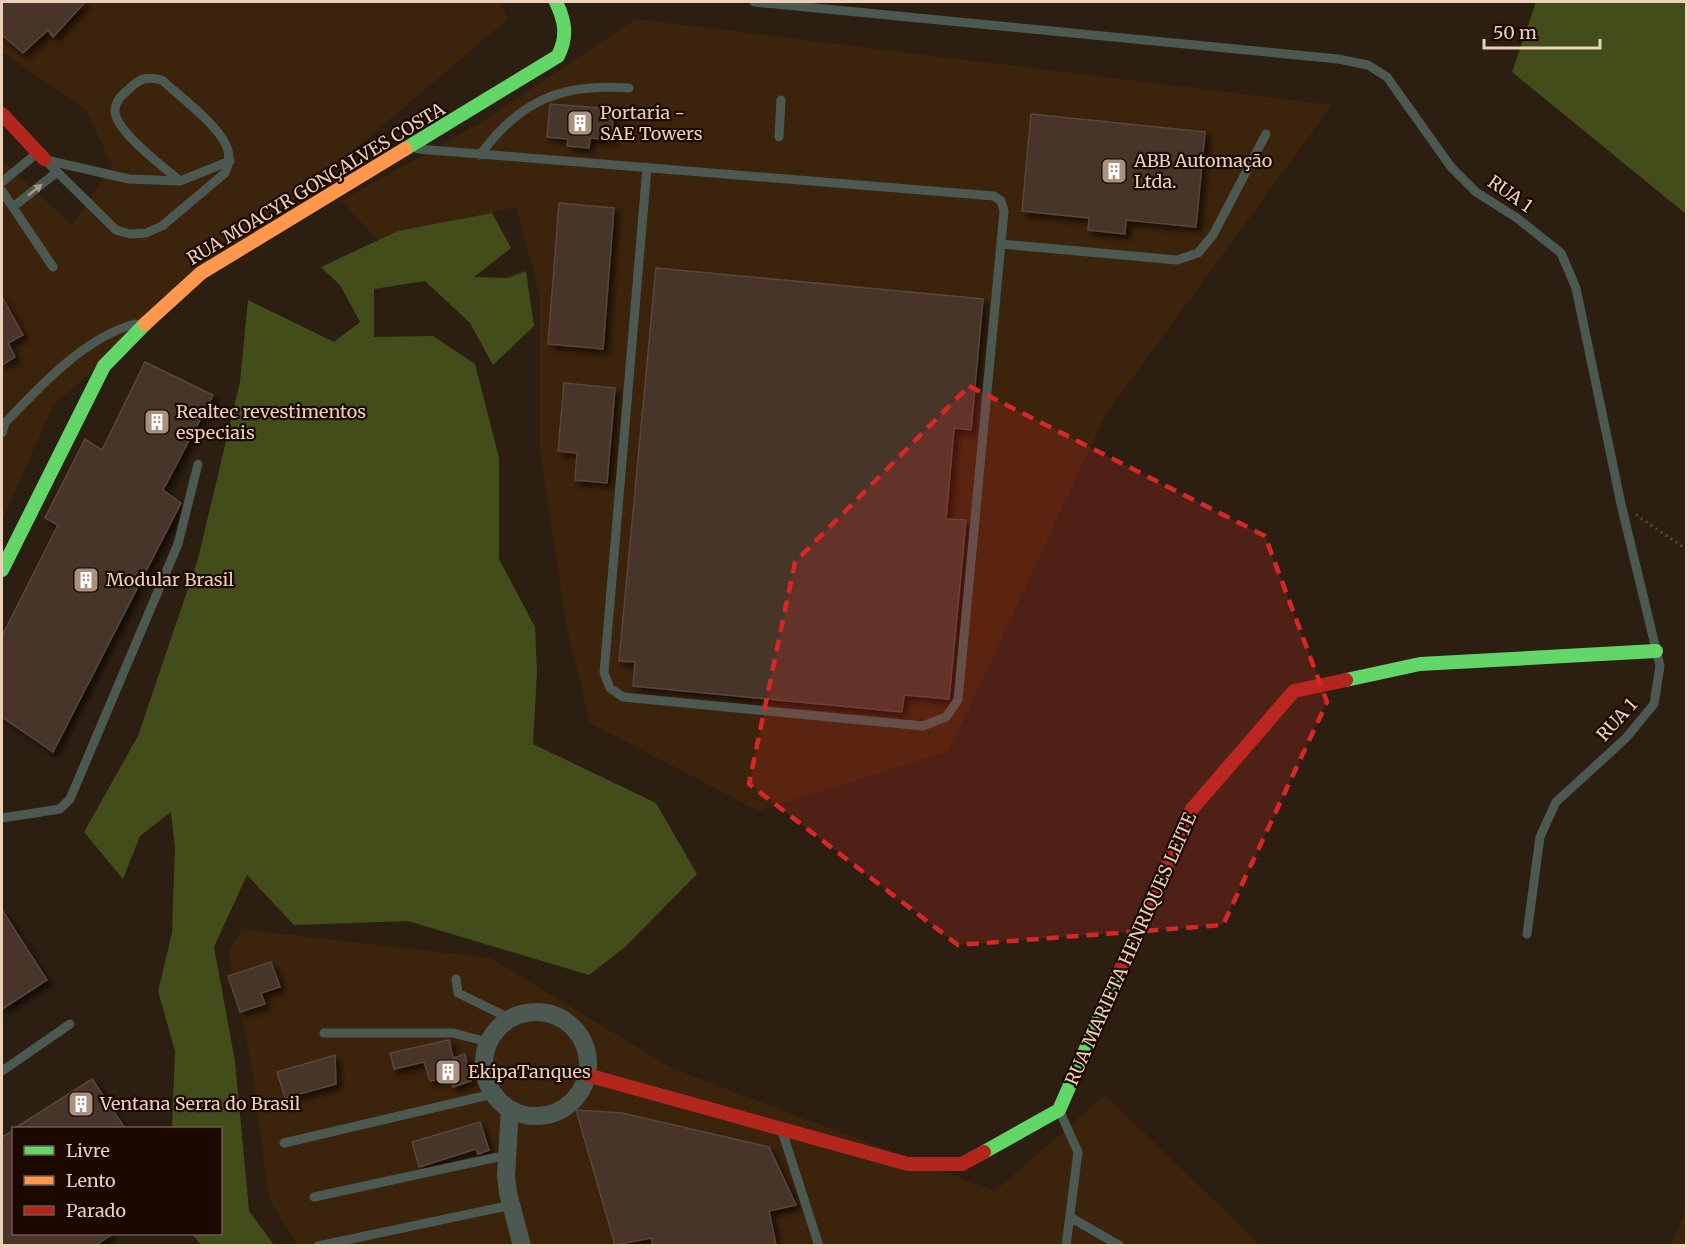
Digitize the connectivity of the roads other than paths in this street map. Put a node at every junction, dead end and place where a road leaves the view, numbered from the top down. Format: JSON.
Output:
{"nodes":[{"id":1,"x":556,"y":2,"type":"edge"},
{"id":2,"x":754,"y":2,"type":"edge"},
{"id":3,"x":629,"y":88,"type":"dead end"},
{"id":4,"x":781,"y":100,"type":"dead end"},
{"id":5,"x":2,"y":114,"type":"edge"},
{"id":6,"x":1266,"y":134,"type":"dead end"},
{"id":7,"x":778,"y":137,"type":"dead end"},
{"id":8,"x":410,"y":148,"type":"junction"},
{"id":9,"x":480,"y":155,"type":"junction"},
{"id":10,"x":41,"y":156,"type":"junction"},
{"id":11,"x":230,"y":161,"type":"junction"},
{"id":12,"x":647,"y":167,"type":"junction"},
{"id":13,"x":57,"y":172,"type":"junction"},
{"id":14,"x":180,"y":181,"type":"junction"},
{"id":15,"x":2,"y":182,"type":"edge"},
{"id":16,"x":2,"y":191,"type":"edge"},
{"id":17,"x":13,"y":207,"type":"junction"},
{"id":18,"x":1001,"y":244,"type":"junction"},
{"id":19,"x":52,"y":267,"type":"dead end"},
{"id":20,"x":146,"y":322,"type":"junction"},
{"id":21,"x":2,"y":433,"type":"edge"},
{"id":22,"x":198,"y":464,"type":"dead end"},
{"id":23,"x":2,"y":570,"type":"edge"},
{"id":24,"x":1656,"y":651,"type":"junction"},
{"id":25,"x":2,"y":818,"type":"edge"},
{"id":26,"x":1527,"y":934,"type":"dead end"},
{"id":27,"x":456,"y":979,"type":"dead end"},
{"id":28,"x":509,"y":1018,"type":"junction"},
{"id":29,"x":70,"y":1024,"type":"dead end"},
{"id":30,"x":324,"y":1033,"type":"dead end"},
{"id":31,"x":488,"y":1042,"type":"junction"},
{"id":32,"x":2,"y":1071,"type":"edge"},
{"id":33,"x":587,"y":1075,"type":"junction"},
{"id":34,"x":493,"y":1094,"type":"junction"},
{"id":35,"x":510,"y":1109,"type":"junction"},
{"id":36,"x":1059,"y":1110,"type":"junction"},
{"id":37,"x":782,"y":1129,"type":"junction"},
{"id":38,"x":284,"y":1143,"type":"dead end"},
{"id":39,"x":507,"y":1155,"type":"junction"},
{"id":40,"x":314,"y":1197,"type":"dead end"},
{"id":41,"x":512,"y":1205,"type":"junction"},
{"id":42,"x":1070,"y":1217,"type":"junction"},
{"id":43,"x":318,"y":1245,"type":"edge"},
{"id":44,"x":522,"y":1245,"type":"edge"},
{"id":45,"x":819,"y":1245,"type":"edge"},
{"id":46,"x":1066,"y":1245,"type":"edge"},
{"id":47,"x":1120,"y":1245,"type":"edge"}],
"edges":[{"from":1,"to":8,"type":"street","name":"RUA MOACYR GONÇALVES COSTA"},
{"from":2,"to":24,"type":"lane","name":"RUA 1"},
{"from":3,"to":9,"type":"lane"},
{"from":4,"to":7,"type":"lane"},
{"from":5,"to":10,"type":"street"},
{"from":6,"to":18,"type":"lane"},
{"from":8,"to":9,"type":"lane"},
{"from":8,"to":20,"type":"street","name":"RUA MOACYR GONÇALVES COSTA"},
{"from":9,"to":12,"type":"lane"},
{"from":10,"to":13,"type":"lane"},
{"from":10,"to":14,"type":"lane"},
{"from":10,"to":15,"type":"lane"},
{"from":11,"to":13,"type":"lane"},
{"from":11,"to":14,"type":"lane"},
{"from":11,"to":14,"type":"lane"},
{"from":12,"to":18,"type":"lane"},
{"from":12,"to":18,"type":"lane"},
{"from":17,"to":13,"type":"lane","one_way":true},
{"from":16,"to":17,"type":"lane"},
{"from":17,"to":19,"type":"lane"},
{"from":20,"to":21,"type":"lane"},
{"from":20,"to":23,"type":"street","name":"RUA MOACYR GONÇALVES COSTA"},
{"from":22,"to":25,"type":"lane"},
{"from":24,"to":26,"type":"lane","name":"RUA 1"},
{"from":24,"to":36,"type":"street","name":"RUA MARIETA HENRIQUES LEITE"},
{"from":27,"to":28,"type":"lane"},
{"from":28,"to":31,"type":"street"},
{"from":28,"to":33,"type":"street"},
{"from":29,"to":32,"type":"lane"},
{"from":30,"to":31,"type":"lane"},
{"from":31,"to":34,"type":"street"},
{"from":33,"to":35,"type":"street"},
{"from":33,"to":37,"type":"street"},
{"from":34,"to":35,"type":"street"},
{"from":34,"to":38,"type":"lane"},
{"from":35,"to":39,"type":"street"},
{"from":36,"to":37,"type":"street"},
{"from":36,"to":42,"type":"lane"},
{"from":37,"to":45,"type":"lane"},
{"from":39,"to":40,"type":"lane"},
{"from":39,"to":41,"type":"street"},
{"from":41,"to":43,"type":"lane"},
{"from":41,"to":44,"type":"street"},
{"from":42,"to":46,"type":"lane"},
{"from":42,"to":47,"type":"lane"}]}
